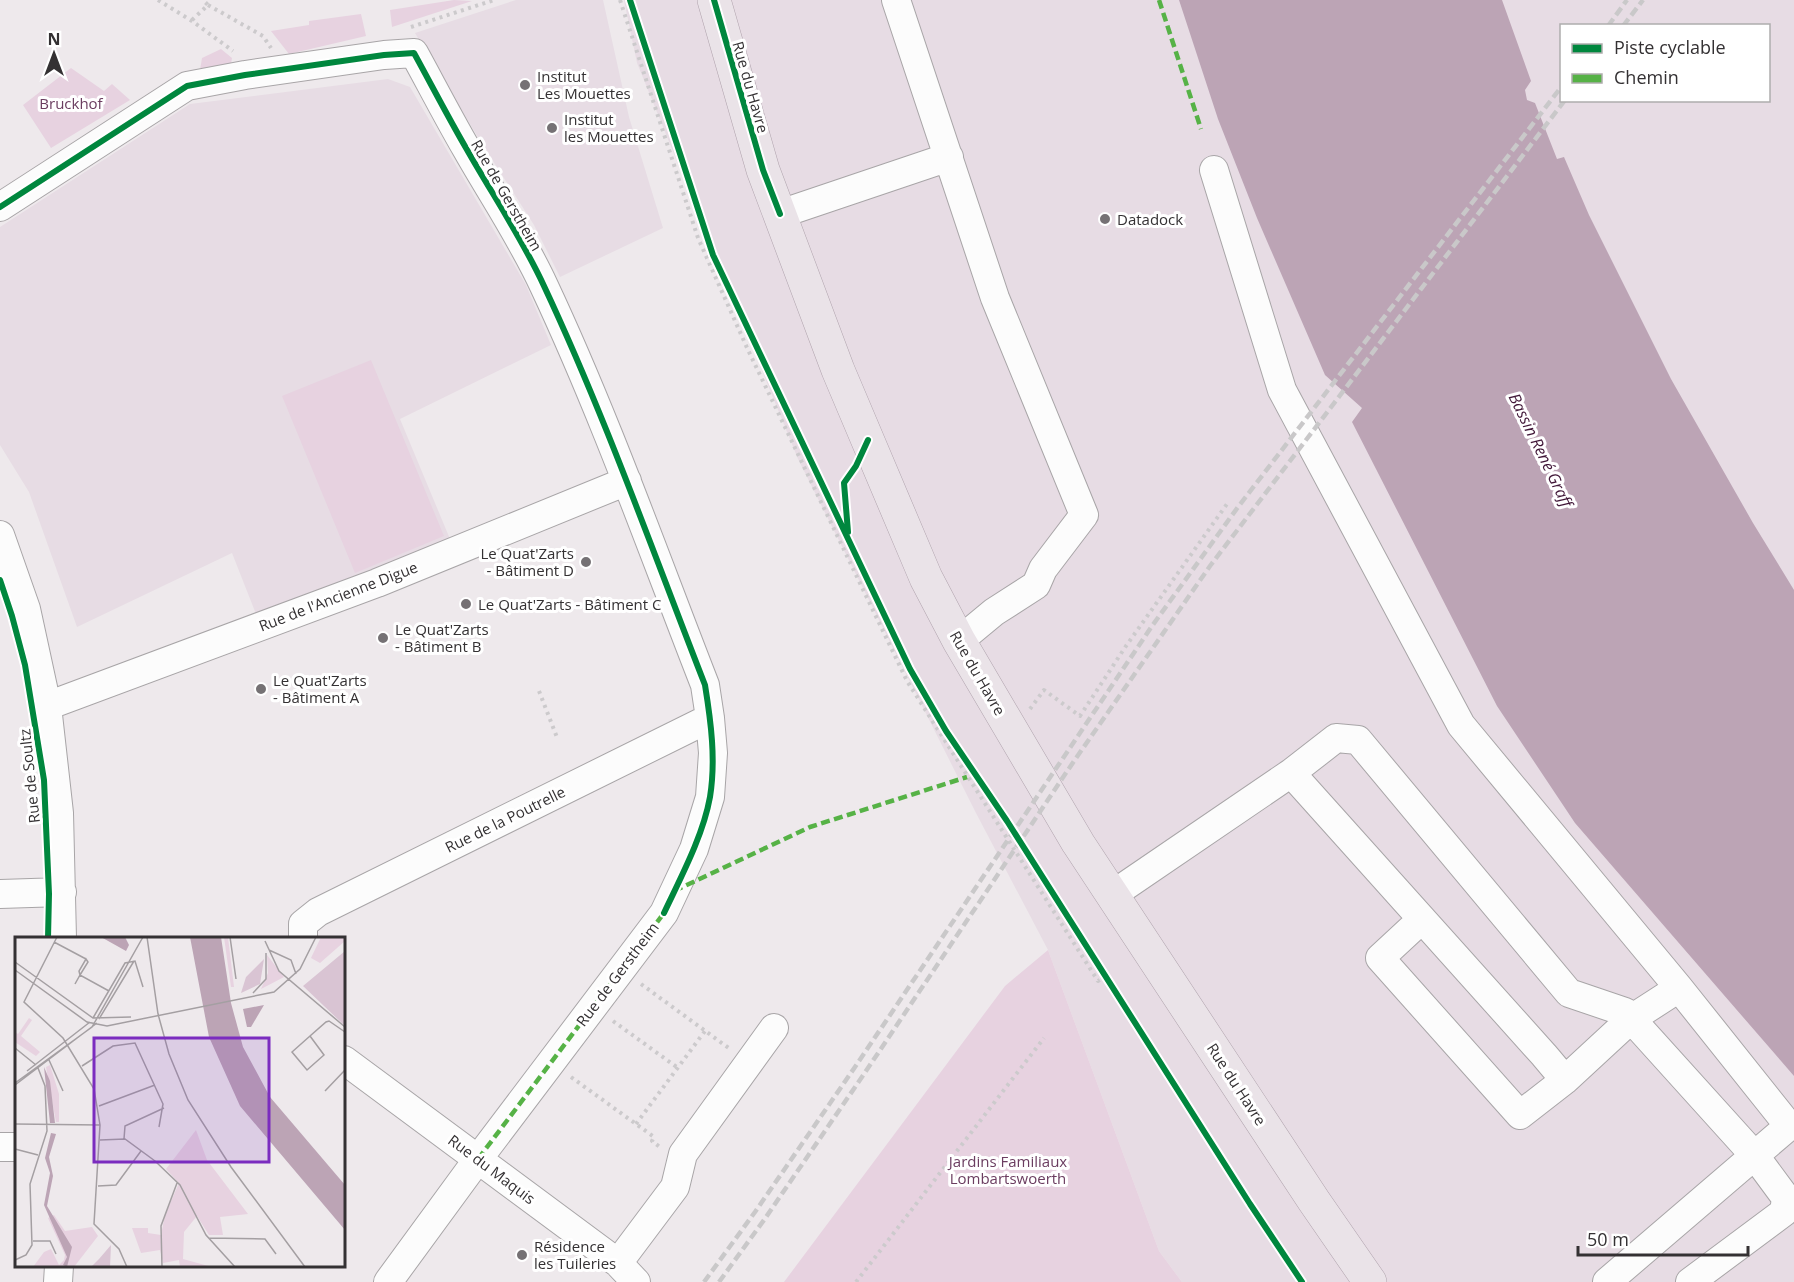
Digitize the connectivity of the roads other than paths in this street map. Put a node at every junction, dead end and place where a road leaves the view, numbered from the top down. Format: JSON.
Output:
{"nodes":[{"id":1,"x":714,"y":0,"type":"edge"},
{"id":2,"x":896,"y":0,"type":"edge"},
{"id":3,"x":949,"y":157,"type":"junction"},
{"id":4,"x":1214,"y":170,"type":"dead end"},
{"id":5,"x":0,"y":207,"type":"edge"},
{"id":6,"x":780,"y":214,"type":"junction"},
{"id":7,"x":627,"y":481,"type":"junction"},
{"id":8,"x":0,"y":535,"type":"edge"},
{"id":9,"x":959,"y":641,"type":"junction"},
{"id":10,"x":47,"y":706,"type":"junction"},
{"id":11,"x":710,"y":718,"type":"junction"},
{"id":12,"x":1291,"y":773,"type":"junction"},
{"id":13,"x":62,"y":892,"type":"junction"},
{"id":14,"x":0,"y":894,"type":"edge"},
{"id":15,"x":1112,"y":895,"type":"junction"},
{"id":16,"x":1421,"y":920,"type":"junction"},
{"id":17,"x":303,"y":932,"type":"edge"},
{"id":18,"x":62,"y":937,"type":"edge"},
{"id":19,"x":1679,"y":988,"type":"junction"},
{"id":20,"x":1631,"y":1019,"type":"junction"},
{"id":21,"x":774,"y":1028,"type":"dead end"},
{"id":22,"x":345,"y":1061,"type":"edge"},
{"id":23,"x":1565,"y":1080,"type":"junction"},
{"id":24,"x":1792,"y":1128,"type":"edge"},
{"id":25,"x":1755,"y":1156,"type":"junction"},
{"id":26,"x":478,"y":1159,"type":"junction"},
{"id":27,"x":1790,"y":1195,"type":"edge"},
{"id":28,"x":59,"y":1267,"type":"edge"},
{"id":29,"x":627,"y":1272,"type":"edge"},
{"id":30,"x":58,"y":1282,"type":"edge"},
{"id":31,"x":388,"y":1282,"type":"edge"},
{"id":32,"x":1370,"y":1282,"type":"edge"},
{"id":33,"x":1607,"y":1282,"type":"edge"},
{"id":34,"x":1690,"y":1282,"type":"edge"}],
"edges":[{"from":1,"to":6,"type":"main road","name":"Rue du Havre"},
{"from":2,"to":3,"type":"street"},
{"from":3,"to":6,"type":"street"},
{"from":3,"to":9,"type":"street"},
{"from":4,"to":19,"type":"street"},
{"from":5,"to":7,"type":"street","name":"Rue de Gerstheim"},
{"from":6,"to":9,"type":"main road","name":"Rue du Havre"},
{"from":7,"to":10,"type":"street","name":"Rue de l'Ancienne Digue"},
{"from":7,"to":11,"type":"street","name":"Rue de Gerstheim"},
{"from":8,"to":10,"type":"street","name":"Rue de Soultz"},
{"from":9,"to":15,"type":"main road","name":"Rue du Havre"},
{"from":10,"to":13,"type":"street","name":"Rue de Soultz"},
{"from":11,"to":17,"type":"street","name":"Rue de la Poutrelle"},
{"from":11,"to":26,"type":"street","name":"Rue de Gerstheim"},
{"from":12,"to":15,"type":"street"},
{"from":12,"to":16,"type":"street"},
{"from":12,"to":20,"type":"street"},
{"from":13,"to":14,"type":"street"},
{"from":13,"to":18,"type":"street","name":"Rue de Soultz"},
{"from":15,"to":32,"type":"main road","name":"Rue du Havre"},
{"from":16,"to":23,"type":"street"},
{"from":16,"to":23,"type":"street"},
{"from":19,"to":20,"type":"street"},
{"from":19,"to":24,"type":"street"},
{"from":20,"to":23,"type":"street"},
{"from":20,"to":25,"type":"street"},
{"from":21,"to":29,"type":"street"},
{"from":22,"to":26,"type":"street","name":"Rue du Maquis"},
{"from":24,"to":25,"type":"street"},
{"from":25,"to":27,"type":"street"},
{"from":25,"to":33,"type":"street"},
{"from":26,"to":29,"type":"street","name":"Rue du Maquis"},
{"from":26,"to":31,"type":"street","name":"Rue de Gerstheim"},
{"from":27,"to":34,"type":"street"},
{"from":28,"to":30,"type":"street"}]}
